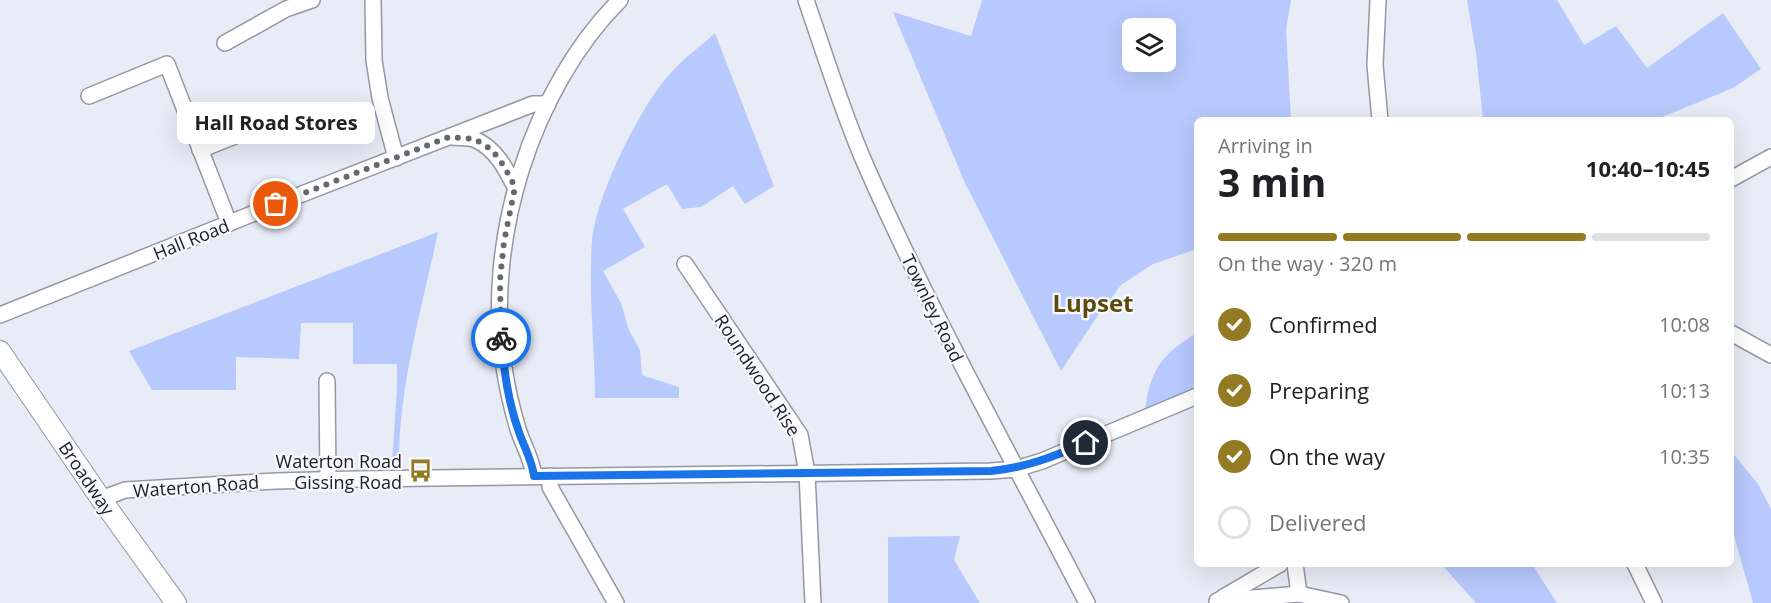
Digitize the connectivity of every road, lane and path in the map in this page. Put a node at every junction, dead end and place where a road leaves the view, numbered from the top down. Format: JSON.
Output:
{"nodes":[{"id":1,"x":312,"y":0,"type":"edge"},
{"id":2,"x":373,"y":0,"type":"edge"},
{"id":3,"x":620,"y":0,"type":"edge"},
{"id":4,"x":806,"y":0,"type":"edge"},
{"id":5,"x":1378,"y":0,"type":"edge"},
{"id":6,"x":225,"y":43,"type":"dead end"},
{"id":7,"x":90,"y":96,"type":"dead end"},
{"id":8,"x":548,"y":104,"type":"junction"},
{"id":9,"x":1380,"y":117,"type":"edge"},
{"id":10,"x":265,"y":124,"type":"dead end"},
{"id":11,"x":449,"y":137,"type":"junction"},
{"id":12,"x":200,"y":150,"type":"junction"},
{"id":13,"x":1771,"y":157,"type":"edge"},
{"id":14,"x":396,"y":158,"type":"junction"},
{"id":15,"x":1734,"y":177,"type":"edge"},
{"id":16,"x":515,"y":187,"type":"junction"},
{"id":17,"x":229,"y":223,"type":"junction"},
{"id":18,"x":686,"y":264,"type":"dead end"},
{"id":19,"x":0,"y":315,"type":"edge"},
{"id":20,"x":1734,"y":335,"type":"edge"},
{"id":21,"x":0,"y":351,"type":"edge"},
{"id":22,"x":1771,"y":355,"type":"edge"},
{"id":23,"x":327,"y":381,"type":"dead end"},
{"id":24,"x":1194,"y":397,"type":"edge"},
{"id":25,"x":1016,"y":469,"type":"junction"},
{"id":26,"x":807,"y":473,"type":"junction"},
{"id":27,"x":534,"y":476,"type":"junction"},
{"id":28,"x":550,"y":476,"type":"junction"},
{"id":29,"x":328,"y":480,"type":"junction"},
{"id":30,"x":101,"y":499,"type":"junction"},
{"id":31,"x":1275,"y":567,"type":"edge"},
{"id":32,"x":1295,"y":567,"type":"edge"},
{"id":33,"x":1636,"y":567,"type":"edge"},
{"id":34,"x":1299,"y":594,"type":"junction"},
{"id":35,"x":1215,"y":602,"type":"edge"},
{"id":36,"x":176,"y":603,"type":"edge"},
{"id":37,"x":616,"y":603,"type":"edge"},
{"id":38,"x":813,"y":603,"type":"edge"},
{"id":39,"x":1087,"y":603,"type":"edge"},
{"id":40,"x":1341,"y":603,"type":"edge"},
{"id":41,"x":1654,"y":603,"type":"edge"}],
"edges":[{"from":1,"to":6,"type":"street"},
{"from":2,"to":14,"type":"street"},
{"from":3,"to":8,"type":"street"},
{"from":4,"to":25,"type":"street","name":"Townley Road"},
{"from":5,"to":9,"type":"street"},
{"from":7,"to":12,"type":"street"},
{"from":8,"to":11,"type":"street","name":"Hall Road"},
{"from":8,"to":16,"type":"street"},
{"from":10,"to":12,"type":"street"},
{"from":11,"to":14,"type":"street","name":"Hall Road"},
{"from":11,"to":16,"type":"street","name":"Hall Road"},
{"from":12,"to":17,"type":"street"},
{"from":13,"to":15,"type":"street"},
{"from":14,"to":17,"type":"street","name":"Hall Road"},
{"from":16,"to":27,"type":"street"},
{"from":17,"to":19,"type":"street","name":"Hall Road"},
{"from":18,"to":26,"type":"street","name":"Roundwood Rise"},
{"from":20,"to":22,"type":"street"},
{"from":21,"to":30,"type":"street","name":"Broadway"},
{"from":23,"to":29,"type":"street"},
{"from":24,"to":25,"type":"street","name":"Waterton Road"},
{"from":25,"to":26,"type":"street","name":"Waterton Road"},
{"from":25,"to":39,"type":"street","name":"Townley Road"},
{"from":26,"to":28,"type":"street","name":"Waterton Road"},
{"from":26,"to":38,"type":"street","name":"Roundwood Rise"},
{"from":27,"to":28,"type":"street","name":"Waterton Road"},
{"from":27,"to":29,"type":"street","name":"Waterton Road"},
{"from":28,"to":37,"type":"street"},
{"from":29,"to":30,"type":"street","name":"Waterton Road"},
{"from":30,"to":36,"type":"street","name":"Broadway"},
{"from":31,"to":35,"type":"street"},
{"from":32,"to":34,"type":"street"},
{"from":33,"to":41,"type":"street"},
{"from":34,"to":35,"type":"street"},
{"from":34,"to":40,"type":"street"}]}
